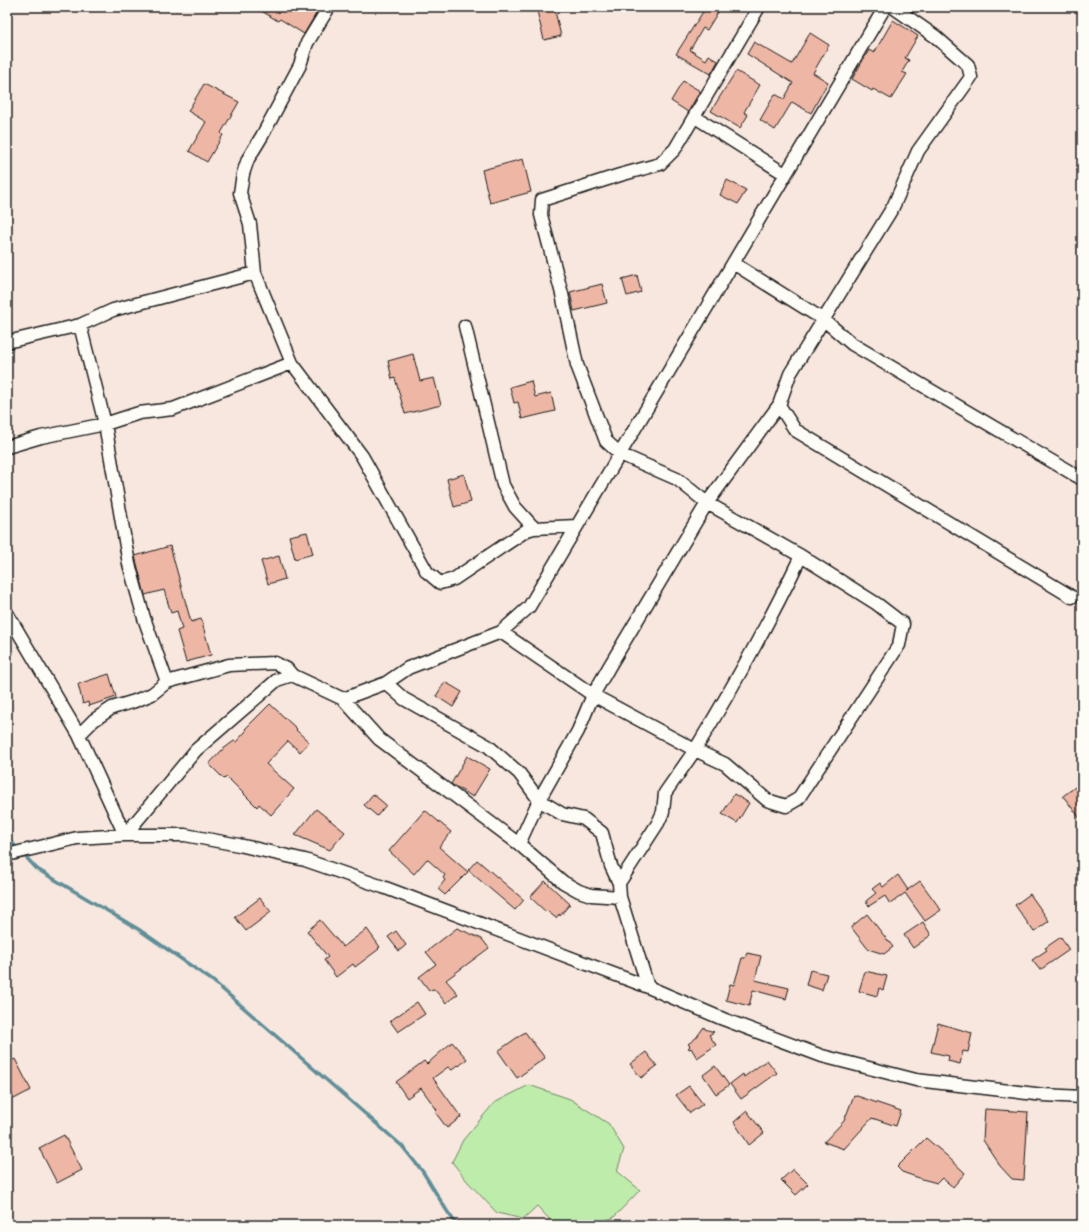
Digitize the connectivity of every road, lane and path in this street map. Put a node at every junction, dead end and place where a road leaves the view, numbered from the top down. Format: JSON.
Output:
{"nodes":[{"id":1,"x":329,"y":7,"type":"edge"},
{"id":2,"x":759,"y":7,"type":"edge"},
{"id":3,"x":885,"y":7,"type":"edge"},
{"id":4,"x":893,"y":7,"type":"edge"},
{"id":5,"x":695,"y":117,"type":"junction"},
{"id":6,"x":785,"y":174,"type":"junction"},
{"id":7,"x":733,"y":263,"type":"junction"},
{"id":8,"x":255,"y":272,"type":"junction"},
{"id":9,"x":824,"y":320,"type":"junction"},
{"id":10,"x":80,"y":325,"type":"junction"},
{"id":11,"x":465,"y":326,"type":"dead end"},
{"id":12,"x":7,"y":342,"type":"edge"},
{"id":13,"x":292,"y":363,"type":"junction"},
{"id":14,"x":780,"y":405,"type":"junction"},
{"id":15,"x":105,"y":424,"type":"junction"},
{"id":16,"x":7,"y":447,"type":"edge"},
{"id":17,"x":620,"y":454,"type":"junction"},
{"id":18,"x":1082,"y":479,"type":"edge"},
{"id":19,"x":707,"y":503,"type":"junction"},
{"id":20,"x":577,"y":526,"type":"junction"},
{"id":21,"x":534,"y":528,"type":"junction"},
{"id":22,"x":801,"y":556,"type":"junction"},
{"id":23,"x":1072,"y":597,"type":"dead end"},
{"id":24,"x":7,"y":613,"type":"edge"},
{"id":25,"x":501,"y":632,"type":"junction"},
{"id":26,"x":292,"y":675,"type":"junction"},
{"id":27,"x":166,"y":682,"type":"junction"},
{"id":28,"x":386,"y":683,"type":"junction"},
{"id":29,"x":593,"y":695,"type":"junction"},
{"id":30,"x":343,"y":699,"type":"junction"},
{"id":31,"x":79,"y":735,"type":"junction"},
{"id":32,"x":695,"y":750,"type":"junction"},
{"id":33,"x":539,"y":800,"type":"junction"},
{"id":34,"x":126,"y":835,"type":"junction"},
{"id":35,"x":519,"y":844,"type":"junction"},
{"id":36,"x":7,"y":855,"type":"edge"},
{"id":37,"x":620,"y":883,"type":"junction"},
{"id":38,"x":620,"y":897,"type":"junction"},
{"id":39,"x":648,"y":987,"type":"junction"},
{"id":40,"x":1082,"y":1097,"type":"edge"}],
"edges":[{"from":1,"to":8,"type":"street"},
{"from":2,"to":5,"type":"street"},
{"from":3,"to":6,"type":"street"},
{"from":4,"to":9,"type":"street"},
{"from":5,"to":6,"type":"street"},
{"from":5,"to":17,"type":"street"},
{"from":6,"to":7,"type":"street"},
{"from":7,"to":9,"type":"street"},
{"from":7,"to":17,"type":"street"},
{"from":8,"to":10,"type":"street"},
{"from":8,"to":13,"type":"street"},
{"from":9,"to":14,"type":"street"},
{"from":9,"to":18,"type":"street"},
{"from":10,"to":12,"type":"street"},
{"from":10,"to":15,"type":"street"},
{"from":11,"to":21,"type":"street"},
{"from":13,"to":15,"type":"street"},
{"from":13,"to":21,"type":"street"},
{"from":14,"to":19,"type":"street"},
{"from":14,"to":23,"type":"street"},
{"from":15,"to":16,"type":"street"},
{"from":15,"to":27,"type":"street"},
{"from":17,"to":19,"type":"street"},
{"from":17,"to":20,"type":"street"},
{"from":19,"to":22,"type":"street"},
{"from":19,"to":29,"type":"street"},
{"from":20,"to":21,"type":"street"},
{"from":20,"to":25,"type":"street"},
{"from":22,"to":32,"type":"street"},
{"from":22,"to":32,"type":"street"},
{"from":24,"to":31,"type":"street"},
{"from":25,"to":28,"type":"street"},
{"from":25,"to":29,"type":"street"},
{"from":26,"to":27,"type":"street"},
{"from":26,"to":30,"type":"street"},
{"from":26,"to":34,"type":"street"},
{"from":27,"to":31,"type":"street"},
{"from":28,"to":30,"type":"street"},
{"from":28,"to":33,"type":"street"},
{"from":29,"to":32,"type":"street"},
{"from":29,"to":33,"type":"street"},
{"from":30,"to":35,"type":"street"},
{"from":31,"to":34,"type":"street"},
{"from":32,"to":37,"type":"street"},
{"from":33,"to":35,"type":"street"},
{"from":33,"to":37,"type":"street"},
{"from":34,"to":36,"type":"street"},
{"from":34,"to":39,"type":"street"},
{"from":35,"to":38,"type":"street"},
{"from":37,"to":38,"type":"street"},
{"from":38,"to":39,"type":"street"},
{"from":39,"to":40,"type":"street"}]}
